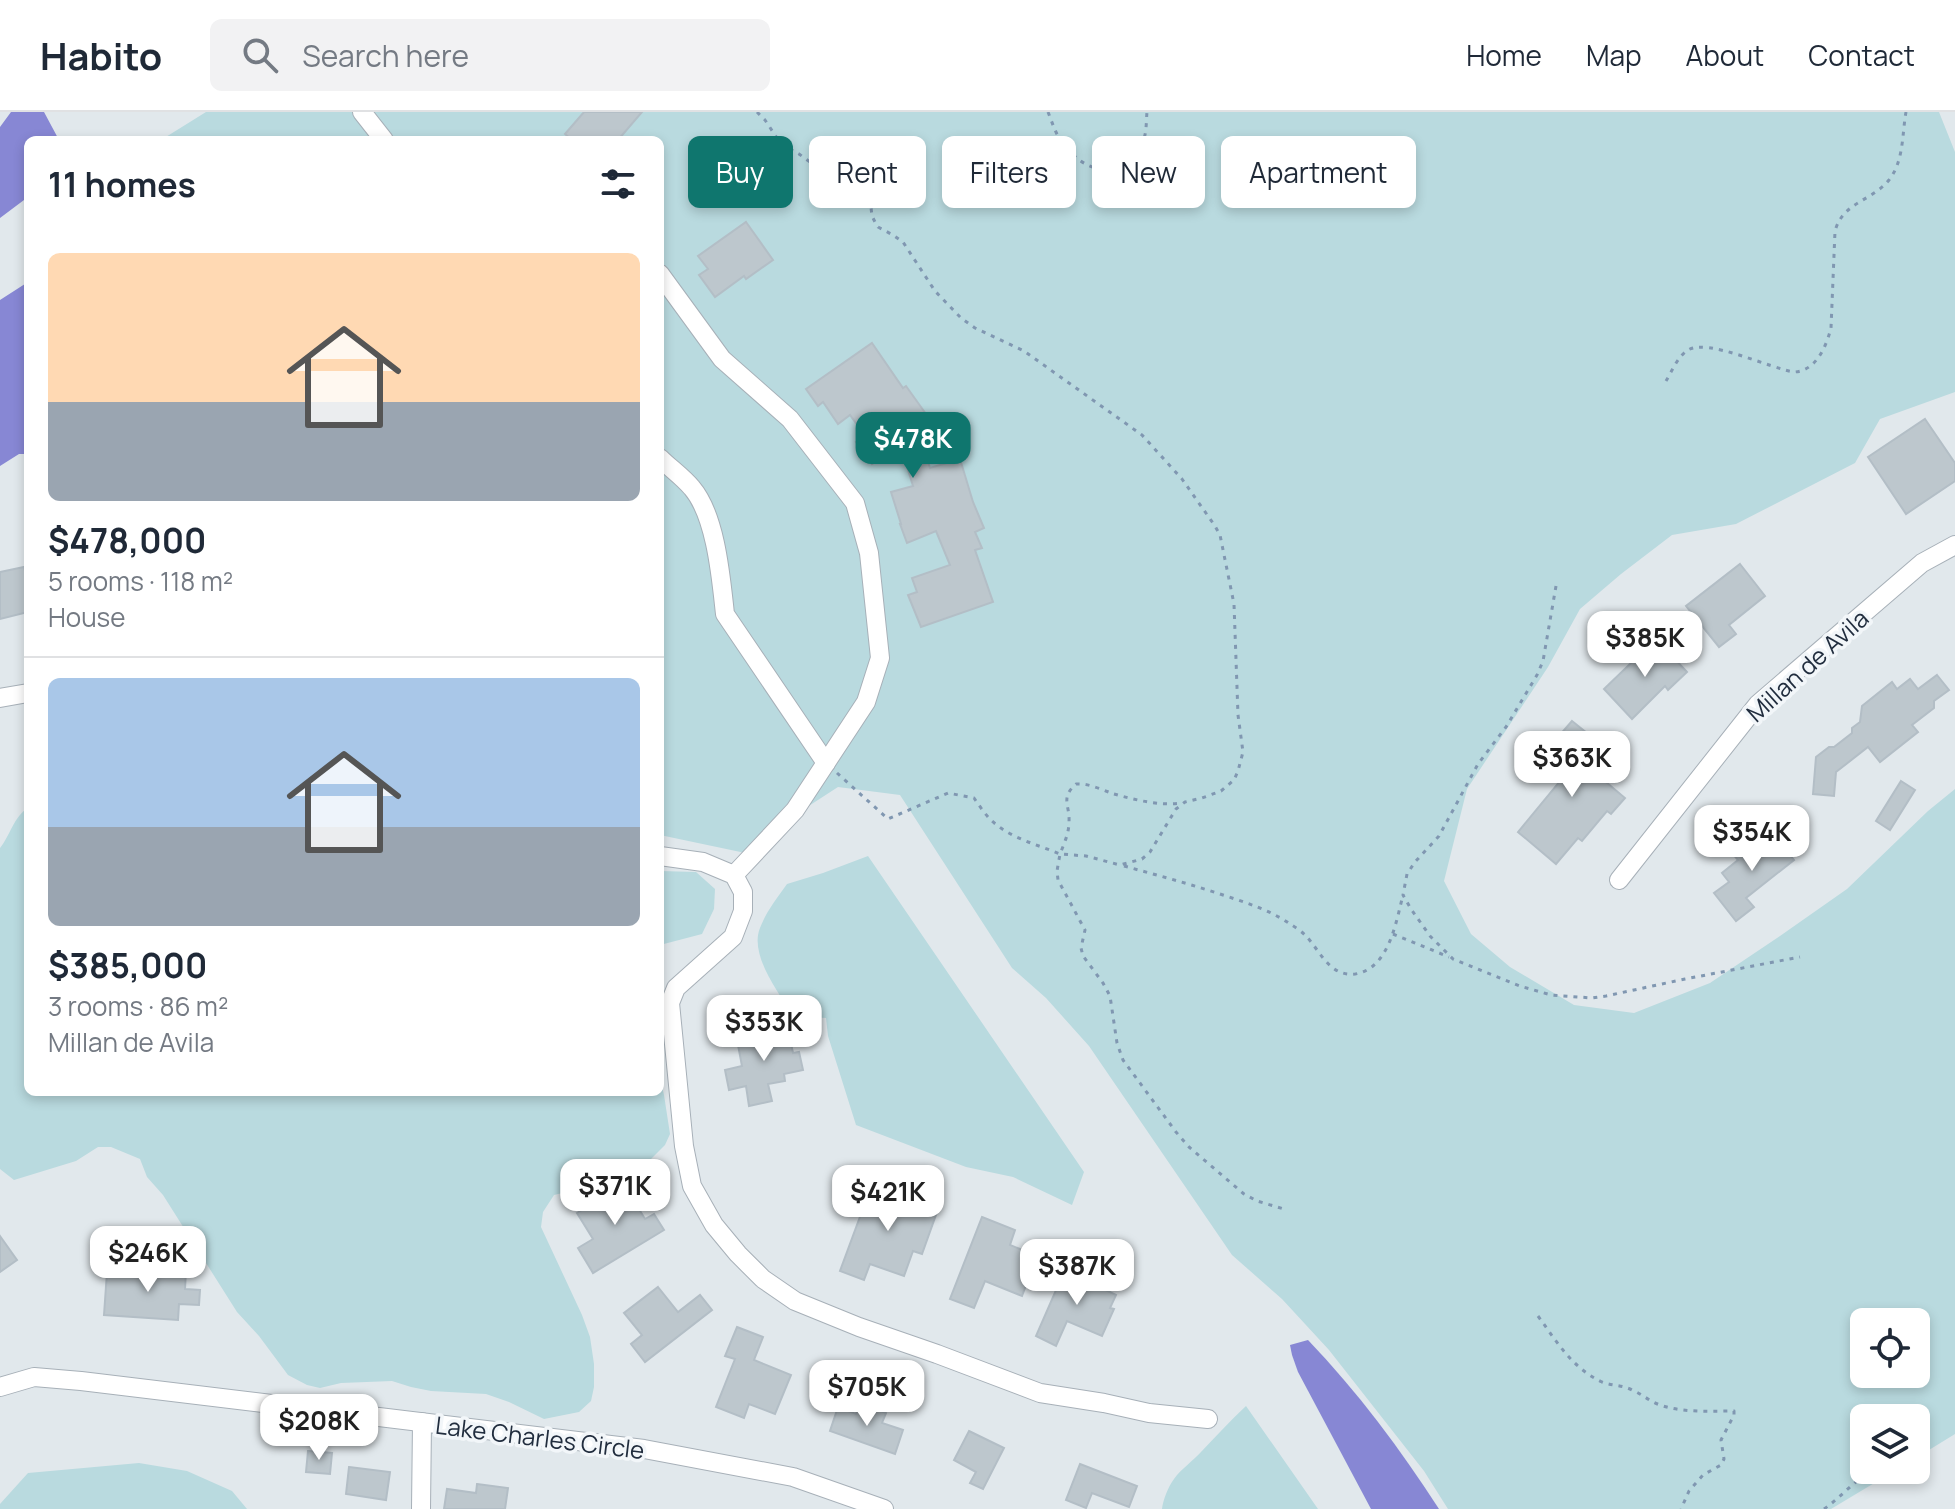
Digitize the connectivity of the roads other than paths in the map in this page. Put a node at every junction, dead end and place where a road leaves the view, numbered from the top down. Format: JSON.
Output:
{"nodes":[{"id":1,"x":362,"y":112,"type":"edge"},
{"id":2,"x":381,"y":136,"type":"edge"},
{"id":3,"x":664,"y":279,"type":"edge"},
{"id":4,"x":664,"y":462,"type":"edge"},
{"id":5,"x":1955,"y":545,"type":"edge"},
{"id":6,"x":24,"y":694,"type":"edge"},
{"id":7,"x":0,"y":698,"type":"edge"},
{"id":8,"x":826,"y":763,"type":"junction"},
{"id":9,"x":664,"y":857,"type":"edge"},
{"id":10,"x":734,"y":875,"type":"junction"},
{"id":11,"x":1619,"y":880,"type":"dead end"},
{"id":12,"x":0,"y":1387,"type":"edge"},
{"id":13,"x":1208,"y":1419,"type":"dead end"},
{"id":14,"x":422,"y":1422,"type":"junction"},
{"id":15,"x":421,"y":1509,"type":"edge"},
{"id":16,"x":884,"y":1509,"type":"edge"}],
"edges":[{"from":1,"to":2,"type":"street"},
{"from":3,"to":8,"type":"street"},
{"from":4,"to":8,"type":"street"},
{"from":5,"to":11,"type":"street","name":"Millan de Avila"},
{"from":6,"to":7,"type":"street"},
{"from":8,"to":10,"type":"street"},
{"from":9,"to":10,"type":"street"},
{"from":10,"to":13,"type":"street"},
{"from":12,"to":14,"type":"street","name":"Lake Charles Circle"},
{"from":14,"to":15,"type":"street"},
{"from":14,"to":16,"type":"street","name":"Lake Charles Circle"}]}
